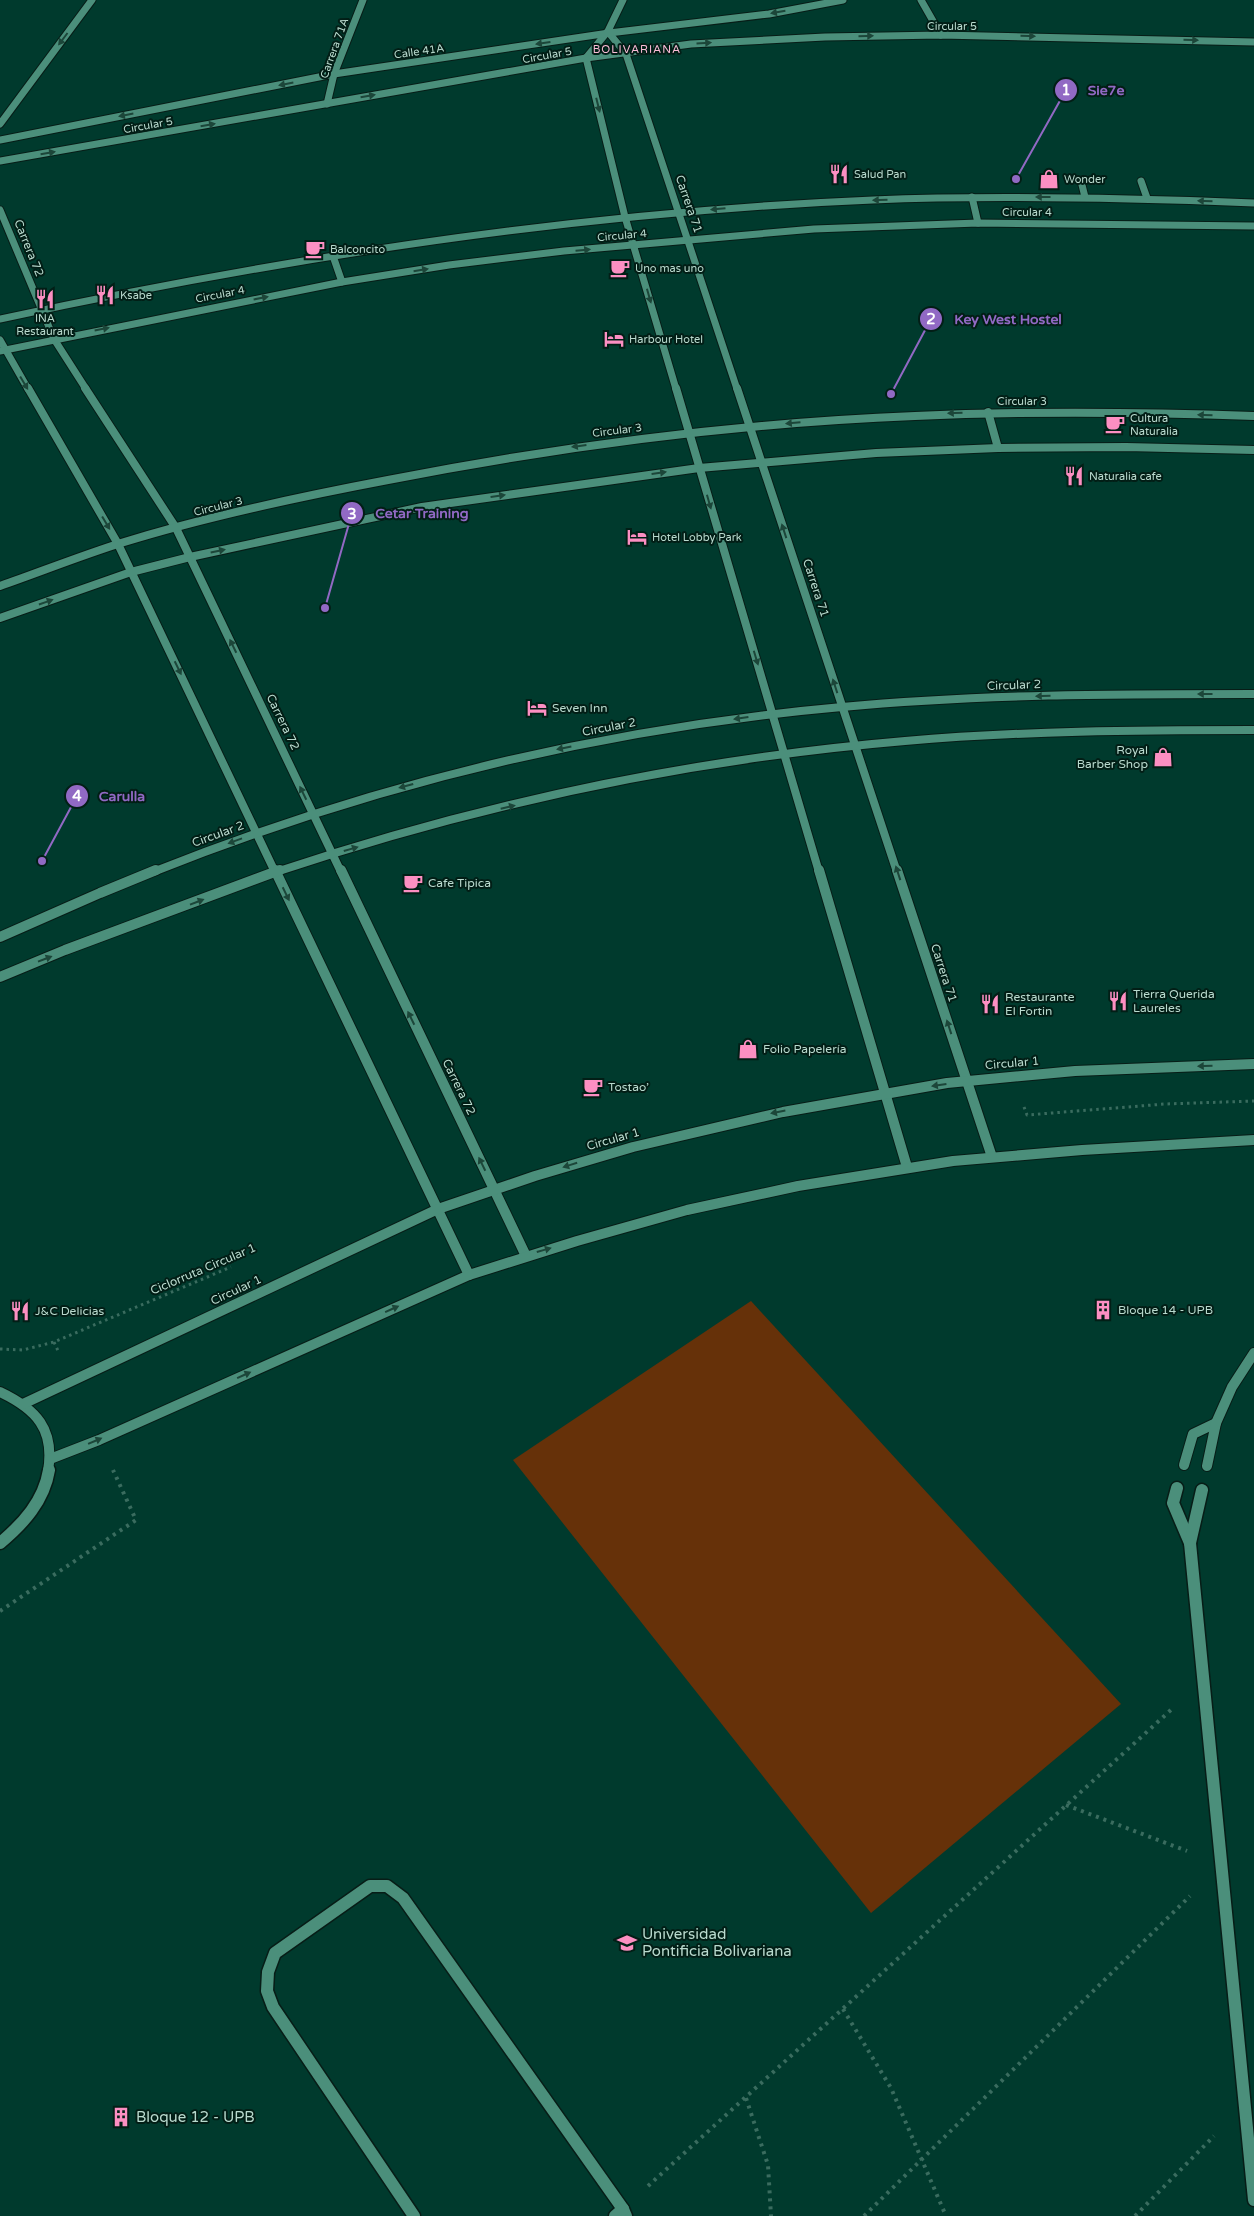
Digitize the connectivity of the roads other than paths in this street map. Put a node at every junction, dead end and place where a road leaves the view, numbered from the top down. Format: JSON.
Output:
{"nodes":[{"id":1,"x":92,"y":0,"type":"edge"},
{"id":2,"x":362,"y":0,"type":"edge"},
{"id":3,"x":623,"y":0,"type":"edge"},
{"id":4,"x":843,"y":0,"type":"edge"},
{"id":5,"x":921,"y":0,"type":"edge"},
{"id":6,"x":609,"y":33,"type":"junction"},
{"id":7,"x":941,"y":35,"type":"junction"},
{"id":8,"x":1254,"y":42,"type":"edge"},
{"id":9,"x":626,"y":54,"type":"junction"},
{"id":10,"x":586,"y":58,"type":"junction"},
{"id":11,"x":334,"y":74,"type":"junction"},
{"id":12,"x":327,"y":104,"type":"junction"},
{"id":13,"x":0,"y":124,"type":"edge"},
{"id":14,"x":0,"y":140,"type":"edge"},
{"id":15,"x":0,"y":161,"type":"edge"},
{"id":16,"x":1081,"y":181,"type":"dead end"},
{"id":17,"x":1141,"y":181,"type":"dead end"},
{"id":18,"x":972,"y":197,"type":"junction"},
{"id":19,"x":1085,"y":197,"type":"junction"},
{"id":20,"x":1148,"y":198,"type":"junction"},
{"id":21,"x":1254,"y":203,"type":"edge"},
{"id":22,"x":0,"y":210,"type":"edge"},
{"id":23,"x":678,"y":212,"type":"junction"},
{"id":24,"x":625,"y":217,"type":"junction"},
{"id":25,"x":978,"y":223,"type":"junction"},
{"id":26,"x":1254,"y":226,"type":"edge"},
{"id":27,"x":688,"y":241,"type":"junction"},
{"id":28,"x":634,"y":245,"type":"junction"},
{"id":29,"x":333,"y":256,"type":"junction"},
{"id":30,"x":342,"y":282,"type":"junction"},
{"id":31,"x":40,"y":310,"type":"junction"},
{"id":32,"x":0,"y":319,"type":"edge"},
{"id":33,"x":54,"y":339,"type":"junction"},
{"id":34,"x":0,"y":340,"type":"edge"},
{"id":35,"x":2,"y":351,"type":"edge"},
{"id":36,"x":988,"y":412,"type":"junction"},
{"id":37,"x":1254,"y":416,"type":"edge"},
{"id":38,"x":749,"y":426,"type":"junction"},
{"id":39,"x":689,"y":432,"type":"junction"},
{"id":40,"x":998,"y":448,"type":"junction"},
{"id":41,"x":1254,"y":450,"type":"edge"},
{"id":42,"x":761,"y":461,"type":"junction"},
{"id":43,"x":699,"y":468,"type":"junction"},
{"id":44,"x":176,"y":528,"type":"junction"},
{"id":45,"x":118,"y":544,"type":"junction"},
{"id":46,"x":190,"y":557,"type":"junction"},
{"id":47,"x":131,"y":572,"type":"junction"},
{"id":48,"x":0,"y":586,"type":"edge"},
{"id":49,"x":0,"y":618,"type":"edge"},
{"id":50,"x":1254,"y":694,"type":"edge"},
{"id":51,"x":842,"y":706,"type":"junction"},
{"id":52,"x":772,"y":714,"type":"junction"},
{"id":53,"x":1254,"y":730,"type":"edge"},
{"id":54,"x":855,"y":746,"type":"junction"},
{"id":55,"x":784,"y":755,"type":"junction"},
{"id":56,"x":313,"y":814,"type":"junction"},
{"id":57,"x":257,"y":833,"type":"junction"},
{"id":58,"x":332,"y":854,"type":"junction"},
{"id":59,"x":276,"y":872,"type":"junction"},
{"id":60,"x":0,"y":937,"type":"edge"},
{"id":61,"x":0,"y":977,"type":"edge"},
{"id":62,"x":1254,"y":1064,"type":"edge"},
{"id":63,"x":967,"y":1081,"type":"junction"},
{"id":64,"x":885,"y":1092,"type":"junction"},
{"id":65,"x":1254,"y":1140,"type":"edge"},
{"id":66,"x":992,"y":1156,"type":"junction"},
{"id":67,"x":907,"y":1167,"type":"junction"},
{"id":68,"x":494,"y":1188,"type":"junction"},
{"id":69,"x":438,"y":1209,"type":"junction"},
{"id":70,"x":526,"y":1256,"type":"junction"},
{"id":71,"x":469,"y":1275,"type":"junction"},
{"id":72,"x":1254,"y":1353,"type":"edge"},
{"id":73,"x":0,"y":1392,"type":"edge"},
{"id":74,"x":24,"y":1404,"type":"junction"},
{"id":75,"x":1216,"y":1423,"type":"junction"},
{"id":76,"x":50,"y":1459,"type":"junction"},
{"id":77,"x":1184,"y":1464,"type":"dead end"},
{"id":78,"x":1208,"y":1466,"type":"dead end"},
{"id":79,"x":1177,"y":1488,"type":"dead end"},
{"id":80,"x":1202,"y":1490,"type":"dead end"},
{"id":81,"x":0,"y":1543,"type":"edge"},
{"id":82,"x":1190,"y":1543,"type":"junction"},
{"id":83,"x":1249,"y":2108,"type":"edge"},
{"id":84,"x":1254,"y":2200,"type":"edge"},
{"id":85,"x":622,"y":2214,"type":"edge"},
{"id":86,"x":414,"y":2216,"type":"edge"}],
"edges":[{"from":1,"to":13,"type":"street","one_way":true},
{"from":2,"to":11,"type":"street","name":"Carrera 71A"},
{"from":3,"to":6,"type":"street"},
{"from":4,"to":6,"type":"street","name":"Calle 41A","one_way":true},
{"from":5,"to":7,"type":"street"},
{"from":6,"to":9,"type":"street","name":"Carrera 71"},
{"from":6,"to":10,"type":"street"},
{"from":6,"to":11,"type":"street","name":"Calle 41A","one_way":true},
{"from":7,"to":8,"type":"street","name":"Circular 5","one_way":true},
{"from":9,"to":7,"type":"street","name":"Circular 5","one_way":true},
{"from":9,"to":10,"type":"street","name":"Circular 5"},
{"from":9,"to":23,"type":"street","name":"Carrera 71"},
{"from":12,"to":10,"type":"street","name":"Circular 5","one_way":true},
{"from":10,"to":24,"type":"street","one_way":true},
{"from":11,"to":12,"type":"street","name":"Carrera 71A"},
{"from":11,"to":14,"type":"street","name":"Calle 41A","one_way":true},
{"from":15,"to":12,"type":"street","name":"Circular 5","one_way":true},
{"from":16,"to":19,"type":"street"},
{"from":17,"to":20,"type":"street"},
{"from":19,"to":18,"type":"street","name":"Circular 4","one_way":true},
{"from":18,"to":23,"type":"street","name":"Circular 4","one_way":true},
{"from":18,"to":25,"type":"street"},
{"from":19,"to":20,"type":"street","name":"Circular 4"},
{"from":21,"to":20,"type":"street","name":"Circular 4","one_way":true},
{"from":22,"to":31,"type":"street","name":"Carrera 72"},
{"from":23,"to":24,"type":"street","name":"Circular 4"},
{"from":23,"to":27,"type":"street","name":"Carrera 71"},
{"from":24,"to":28,"type":"street"},
{"from":24,"to":29,"type":"street","name":"Circular 4"},
{"from":25,"to":26,"type":"street","name":"Circular 4"},
{"from":25,"to":27,"type":"street","name":"Circular 4"},
{"from":27,"to":28,"type":"street","name":"Circular 4"},
{"from":27,"to":38,"type":"street","name":"Carrera 71"},
{"from":30,"to":28,"type":"street","name":"Circular 4","one_way":true},
{"from":28,"to":39,"type":"street","one_way":true},
{"from":29,"to":30,"type":"street"},
{"from":29,"to":31,"type":"street","name":"Circular 4"},
{"from":33,"to":30,"type":"street","name":"Circular 4","one_way":true},
{"from":31,"to":32,"type":"street","name":"Circular 4"},
{"from":31,"to":33,"type":"street","name":"Carrera 72"},
{"from":33,"to":35,"type":"street","name":"Circular 4"},
{"from":33,"to":44,"type":"street","name":"Carrera 72"},
{"from":34,"to":35,"type":"street"},
{"from":35,"to":45,"type":"street","one_way":true},
{"from":37,"to":36,"type":"street","name":"Circular 3","one_way":true},
{"from":36,"to":38,"type":"street","name":"Circular 3","one_way":true},
{"from":36,"to":40,"type":"street"},
{"from":38,"to":39,"type":"street","name":"Circular 3"},
{"from":38,"to":42,"type":"street","name":"Carrera 71"},
{"from":39,"to":43,"type":"street"},
{"from":39,"to":44,"type":"street","name":"Circular 3","one_way":true},
{"from":40,"to":41,"type":"street"},
{"from":40,"to":42,"type":"street"},
{"from":42,"to":43,"type":"street"},
{"from":51,"to":42,"type":"street","name":"Carrera 71","one_way":true},
{"from":46,"to":43,"type":"street","one_way":true},
{"from":43,"to":52,"type":"street","one_way":true},
{"from":44,"to":45,"type":"street","name":"Circular 3"},
{"from":44,"to":46,"type":"street","name":"Carrera 72"},
{"from":45,"to":47,"type":"street"},
{"from":45,"to":48,"type":"street","name":"Circular 3"},
{"from":46,"to":47,"type":"street"},
{"from":56,"to":46,"type":"street","name":"Carrera 72","one_way":true},
{"from":49,"to":47,"type":"street","one_way":true},
{"from":47,"to":57,"type":"street","one_way":true},
{"from":50,"to":51,"type":"street","name":"Circular 2","one_way":true},
{"from":51,"to":52,"type":"street","name":"Circular 2"},
{"from":51,"to":54,"type":"street","name":"Carrera 71"},
{"from":52,"to":55,"type":"street"},
{"from":52,"to":56,"type":"street","name":"Circular 2","one_way":true},
{"from":53,"to":54,"type":"street"},
{"from":54,"to":55,"type":"street"},
{"from":63,"to":54,"type":"street","name":"Carrera 71","one_way":true},
{"from":58,"to":55,"type":"street","one_way":true},
{"from":55,"to":64,"type":"street"},
{"from":56,"to":57,"type":"street","name":"Circular 2"},
{"from":56,"to":58,"type":"street","name":"Carrera 72"},
{"from":57,"to":59,"type":"street"},
{"from":57,"to":60,"type":"street","name":"Circular 2","one_way":true},
{"from":58,"to":59,"type":"street"},
{"from":68,"to":58,"type":"street","name":"Carrera 72","one_way":true},
{"from":61,"to":59,"type":"street","one_way":true},
{"from":59,"to":69,"type":"street","one_way":true},
{"from":62,"to":63,"type":"street","name":"Circular 1","one_way":true},
{"from":63,"to":64,"type":"street","name":"Circular 1","one_way":true},
{"from":63,"to":66,"type":"street","name":"Carrera 71"},
{"from":64,"to":67,"type":"street"},
{"from":64,"to":68,"type":"street","name":"Circular 1","one_way":true},
{"from":65,"to":66,"type":"street"},
{"from":66,"to":67,"type":"street"},
{"from":70,"to":67,"type":"street","one_way":true},
{"from":68,"to":69,"type":"street","name":"Circular 1"},
{"from":68,"to":70,"type":"street","name":"Carrera 72"},
{"from":69,"to":71,"type":"street"},
{"from":69,"to":74,"type":"street","name":"Circular 1"},
{"from":70,"to":71,"type":"street"},
{"from":76,"to":71,"type":"street","one_way":true},
{"from":72,"to":75,"type":"street"},
{"from":73,"to":74,"type":"street"},
{"from":74,"to":76,"type":"street"},
{"from":75,"to":77,"type":"street"},
{"from":75,"to":78,"type":"street"},
{"from":76,"to":81,"type":"street"},
{"from":79,"to":82,"type":"street"},
{"from":80,"to":82,"type":"street"},
{"from":82,"to":83,"type":"street"},
{"from":83,"to":84,"type":"street"},
{"from":85,"to":86,"type":"street"}]}
